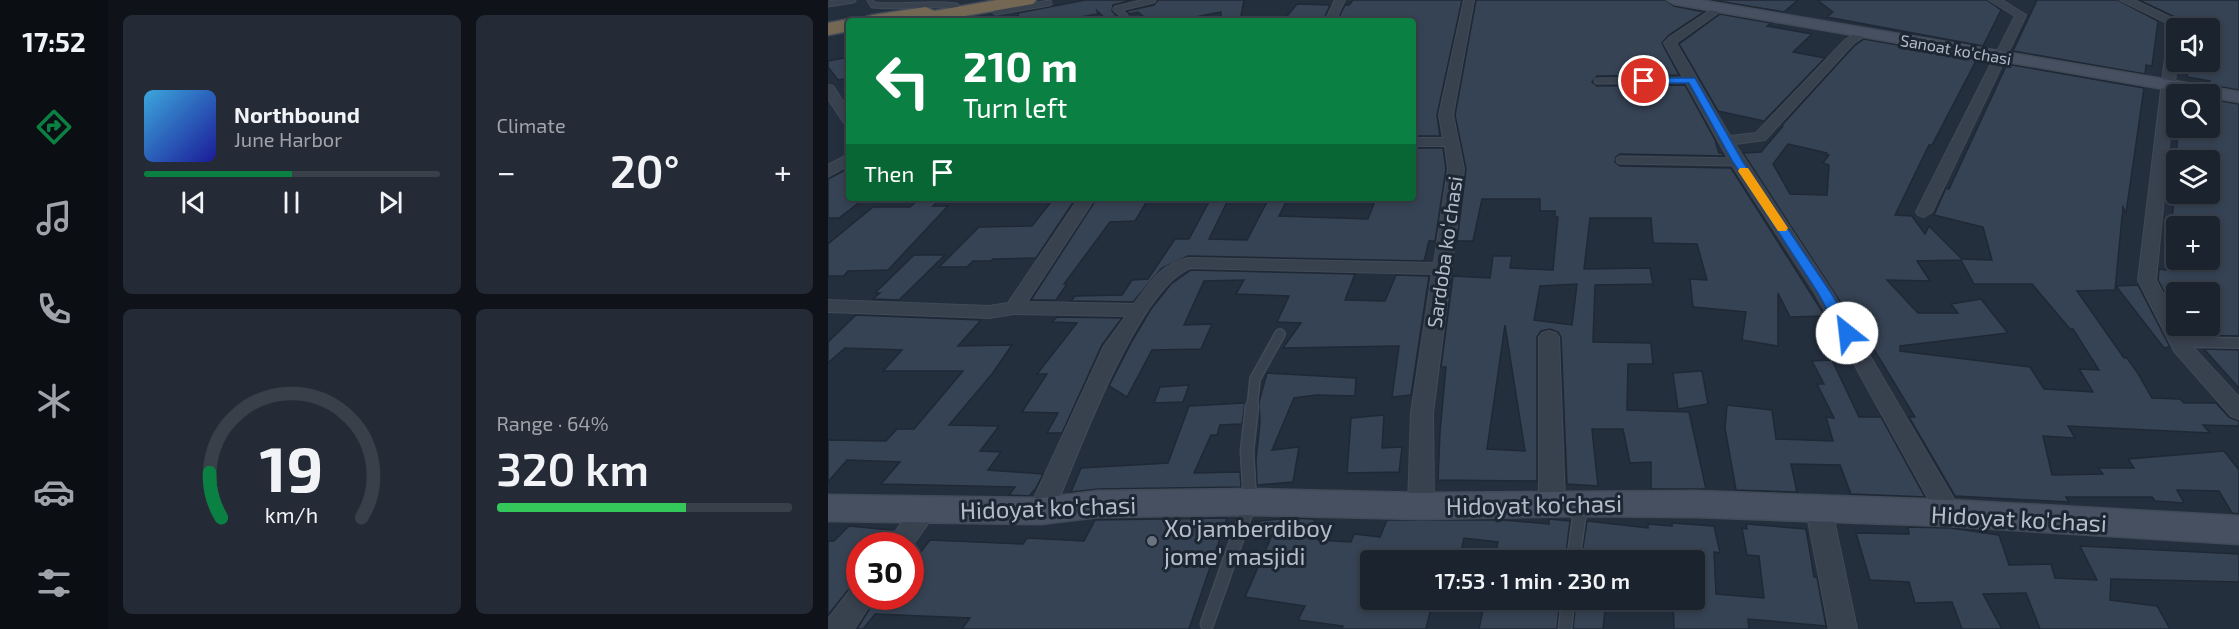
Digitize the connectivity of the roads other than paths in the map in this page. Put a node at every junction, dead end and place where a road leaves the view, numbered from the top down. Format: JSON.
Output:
{"nodes":[{"id":1,"x":853,"y":0,"type":"edge"},
{"id":2,"x":870,"y":0,"type":"edge"},
{"id":3,"x":1153,"y":0,"type":"edge"},
{"id":4,"x":1340,"y":0,"type":"edge"},
{"id":5,"x":1468,"y":0,"type":"edge"},
{"id":6,"x":1674,"y":0,"type":"edge"},
{"id":7,"x":1994,"y":0,"type":"edge"},
{"id":8,"x":2125,"y":0,"type":"edge"},
{"id":9,"x":1049,"y":3,"type":"dead end"},
{"id":10,"x":828,"y":4,"type":"edge"},
{"id":11,"x":1008,"y":5,"type":"edge"},
{"id":12,"x":1718,"y":8,"type":"junction"},
{"id":13,"x":951,"y":9,"type":"edge"},
{"id":14,"x":1125,"y":16,"type":"dead end"},
{"id":15,"x":892,"y":18,"type":"edge"},
{"id":16,"x":917,"y":18,"type":"edge"},
{"id":17,"x":1331,"y":18,"type":"edge"},
{"id":18,"x":846,"y":26,"type":"edge"},
{"id":19,"x":828,"y":29,"type":"edge"},
{"id":20,"x":846,"y":31,"type":"edge"},
{"id":21,"x":1863,"y":33,"type":"junction"},
{"id":22,"x":828,"y":34,"type":"edge"},
{"id":23,"x":2002,"y":57,"type":"junction"},
{"id":24,"x":1692,"y":80,"type":"junction"},
{"id":25,"x":1597,"y":81,"type":"dead end"},
{"id":26,"x":2167,"y":84,"type":"edge"},
{"id":27,"x":2166,"y":85,"type":"edge"},
{"id":28,"x":828,"y":91,"type":"edge"},
{"id":29,"x":2166,"y":95,"type":"edge"},
{"id":30,"x":2220,"y":95,"type":"edge"},
{"id":31,"x":2239,"y":98,"type":"edge"},
{"id":32,"x":846,"y":116,"type":"edge"},
{"id":33,"x":1726,"y":141,"type":"junction"},
{"id":34,"x":1416,"y":142,"type":"edge"},
{"id":35,"x":1451,"y":142,"type":"junction"},
{"id":36,"x":846,"y":160,"type":"edge"},
{"id":37,"x":1620,"y":160,"type":"dead end"},
{"id":38,"x":1738,"y":162,"type":"junction"},
{"id":39,"x":828,"y":172,"type":"edge"},
{"id":40,"x":1085,"y":201,"type":"edge"},
{"id":41,"x":1924,"y":213,"type":"dead end"},
{"id":42,"x":1442,"y":269,"type":"junction"},
{"id":43,"x":828,"y":306,"type":"edge"},
{"id":44,"x":1014,"y":308,"type":"junction"},
{"id":45,"x":1140,"y":310,"type":"junction"},
{"id":46,"x":1280,"y":334,"type":"dead end"},
{"id":47,"x":1549,"y":337,"type":"dead end"},
{"id":48,"x":2179,"y":342,"type":"junction"},
{"id":49,"x":2239,"y":343,"type":"edge"},
{"id":50,"x":2239,"y":411,"type":"edge"},
{"id":51,"x":1250,"y":502,"type":"junction"},
{"id":52,"x":1566,"y":503,"type":"junction"},
{"id":53,"x":1421,"y":506,"type":"junction"},
{"id":54,"x":828,"y":508,"type":"edge"},
{"id":55,"x":1819,"y":510,"type":"junction"},
{"id":56,"x":924,"y":511,"type":"junction"},
{"id":57,"x":1041,"y":511,"type":"junction"},
{"id":58,"x":1949,"y":513,"type":"junction"},
{"id":59,"x":2239,"y":530,"type":"edge"},
{"id":60,"x":908,"y":532,"type":"edge"},
{"id":61,"x":1572,"y":550,"type":"edge"},
{"id":62,"x":851,"y":610,"type":"edge"},
{"id":63,"x":1567,"y":610,"type":"edge"},
{"id":64,"x":1207,"y":624,"type":"dead end"},
{"id":65,"x":837,"y":629,"type":"edge"},
{"id":66,"x":1564,"y":629,"type":"edge"},
{"id":67,"x":1843,"y":629,"type":"edge"}],
"edges":[{"from":1,"to":10,"type":"lane"},
{"from":2,"to":13,"type":"lane"},
{"from":3,"to":14,"type":"lane"},
{"from":4,"to":17,"type":"street"},
{"from":5,"to":35,"type":"street","name":"Sardoba koʻchasi"},
{"from":6,"to":12,"type":"street","name":"Sanoat ko'chasi"},
{"from":7,"to":23,"type":"street"},
{"from":8,"to":26,"type":"street"},
{"from":9,"to":11,"type":"lane"},
{"from":11,"to":13,"type":"highway"},
{"from":12,"to":21,"type":"street","name":"Sanoat ko'chasi"},
{"from":12,"to":24,"type":"street"},
{"from":13,"to":15,"type":"highway"},
{"from":13,"to":16,"type":"highway"},
{"from":18,"to":19,"type":"highway"},
{"from":20,"to":22,"type":"highway"},
{"from":21,"to":23,"type":"street","name":"Sanoat ko'chasi"},
{"from":21,"to":33,"type":"street"},
{"from":23,"to":27,"type":"street","name":"Sanoat ko'chasi"},
{"from":23,"to":41,"type":"street"},
{"from":24,"to":25,"type":"lane"},
{"from":24,"to":33,"type":"street"},
{"from":28,"to":32,"type":"street"},
{"from":29,"to":48,"type":"street"},
{"from":30,"to":31,"type":"street","name":"Sanoat ko'chasi"},
{"from":33,"to":38,"type":"street"},
{"from":34,"to":35,"type":"street"},
{"from":35,"to":42,"type":"street","name":"Sardoba koʻchasi"},
{"from":36,"to":39,"type":"street"},
{"from":37,"to":38,"type":"lane"},
{"from":38,"to":58,"type":"street"},
{"from":40,"to":44,"type":"street"},
{"from":42,"to":45,"type":"street"},
{"from":42,"to":53,"type":"street","name":"Sardoba koʻchasi"},
{"from":43,"to":44,"type":"street"},
{"from":44,"to":45,"type":"street"},
{"from":45,"to":57,"type":"street"},
{"from":46,"to":51,"type":"lane"},
{"from":47,"to":52,"type":"street"},
{"from":48,"to":49,"type":"lane"},
{"from":48,"to":50,"type":"street"},
{"from":51,"to":53,"type":"street","name":"Hidoyat ko'chasi"},
{"from":51,"to":57,"type":"street","name":"Hidoyat ko'chasi"},
{"from":51,"to":64,"type":"lane"},
{"from":52,"to":53,"type":"street","name":"Hidoyat ko'chasi"},
{"from":52,"to":55,"type":"street","name":"Hidoyat ko'chasi"},
{"from":52,"to":61,"type":"lane"},
{"from":54,"to":56,"type":"street","name":"Hidoyat ko'chasi"},
{"from":55,"to":58,"type":"street","name":"Hidoyat ko'chasi"},
{"from":55,"to":67,"type":"street"},
{"from":56,"to":57,"type":"street","name":"Hidoyat ko'chasi"},
{"from":56,"to":60,"type":"street"},
{"from":58,"to":59,"type":"street","name":"Hidoyat ko'chasi"},
{"from":62,"to":65,"type":"street"},
{"from":63,"to":66,"type":"lane"}]}
